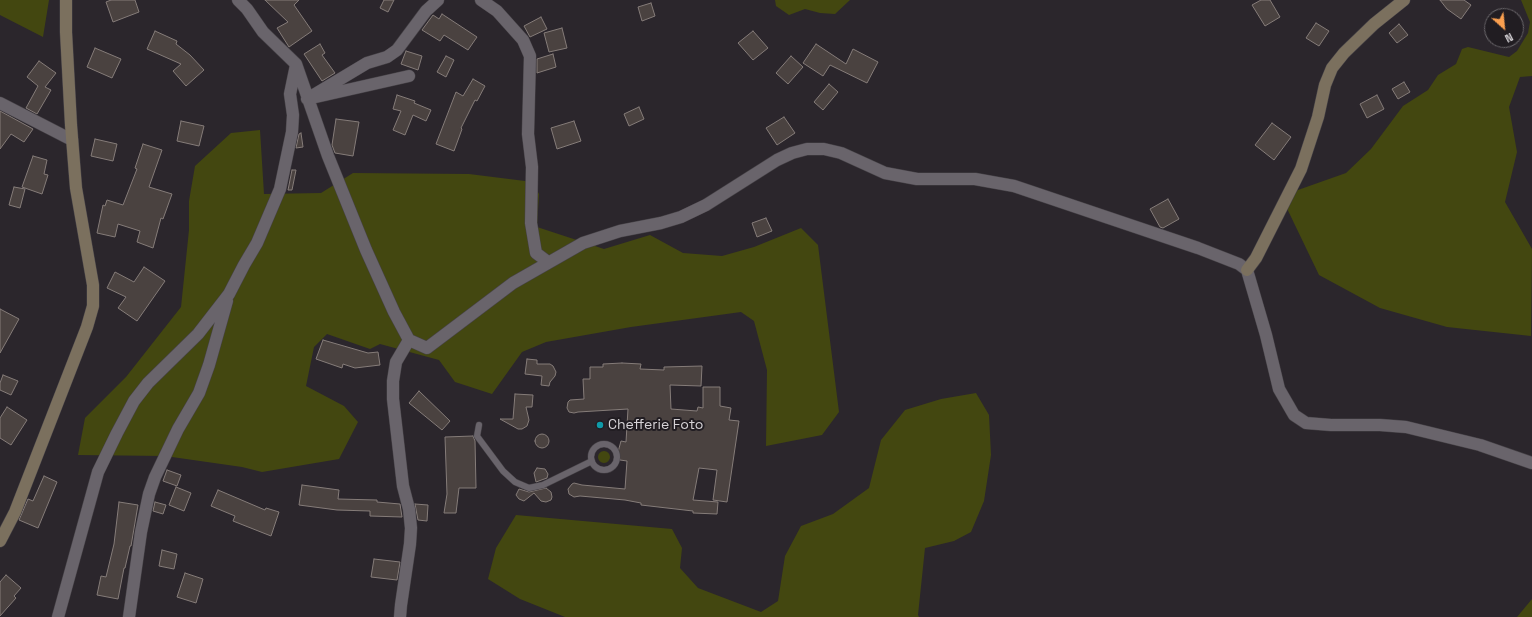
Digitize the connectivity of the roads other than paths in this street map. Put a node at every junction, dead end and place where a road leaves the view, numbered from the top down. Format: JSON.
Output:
{"nodes":[{"id":1,"x":66,"y":0,"type":"edge"},
{"id":2,"x":238,"y":0,"type":"edge"},
{"id":3,"x":438,"y":0,"type":"edge"},
{"id":4,"x":481,"y":0,"type":"edge"},
{"id":5,"x":1404,"y":0,"type":"edge"},
{"id":6,"x":296,"y":64,"type":"junction"},
{"id":7,"x":409,"y":76,"type":"dead end"},
{"id":8,"x":307,"y":100,"type":"junction"},
{"id":9,"x":0,"y":103,"type":"edge"},
{"id":10,"x":72,"y":140,"type":"junction"},
{"id":11,"x":548,"y":262,"type":"junction"},
{"id":12,"x":1247,"y":270,"type":"junction"},
{"id":13,"x":229,"y":294,"type":"junction"},
{"id":14,"x":410,"y":340,"type":"junction"},
{"id":15,"x":479,"y":426,"type":"dead end"},
{"id":16,"x":592,"y":461,"type":"junction"},
{"id":17,"x":1532,"y":463,"type":"edge"},
{"id":18,"x":0,"y":541,"type":"edge"},
{"id":19,"x":58,"y":617,"type":"edge"},
{"id":20,"x":129,"y":617,"type":"edge"},
{"id":21,"x":400,"y":617,"type":"edge"}],
"edges":[{"from":1,"to":10,"type":"street"},
{"from":2,"to":6,"type":"street"},
{"from":3,"to":8,"type":"street"},
{"from":4,"to":11,"type":"street"},
{"from":5,"to":12,"type":"street"},
{"from":6,"to":8,"type":"street"},
{"from":6,"to":13,"type":"street"},
{"from":7,"to":8,"type":"street"},
{"from":8,"to":14,"type":"street"},
{"from":9,"to":10,"type":"street"},
{"from":10,"to":18,"type":"street"},
{"from":11,"to":12,"type":"street"},
{"from":11,"to":14,"type":"street"},
{"from":12,"to":17,"type":"street"},
{"from":13,"to":19,"type":"street"},
{"from":13,"to":20,"type":"street"},
{"from":14,"to":21,"type":"street"},
{"from":15,"to":16,"type":"lane"},
{"from":16,"to":16,"type":"lane"}]}
